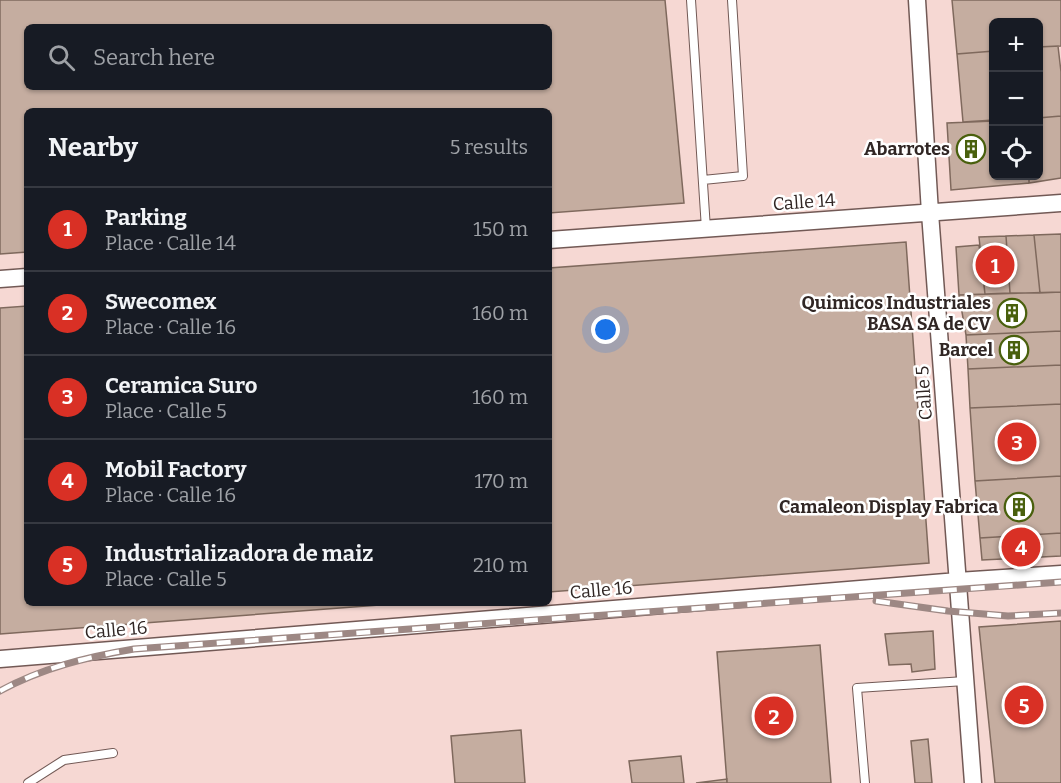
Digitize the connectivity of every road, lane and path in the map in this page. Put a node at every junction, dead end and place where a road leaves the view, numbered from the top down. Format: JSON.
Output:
{"nodes":[{"id":1,"x":691,"y":0,"type":"edge"},
{"id":2,"x":732,"y":0,"type":"edge"},
{"id":3,"x":916,"y":0,"type":"edge"},
{"id":4,"x":703,"y":180,"type":"junction"},
{"id":5,"x":1061,"y":203,"type":"edge"},
{"id":6,"x":930,"y":213,"type":"junction"},
{"id":7,"x":706,"y":229,"type":"junction"},
{"id":8,"x":552,"y":240,"type":"edge"},
{"id":9,"x":24,"y":277,"type":"edge"},
{"id":10,"x":0,"y":279,"type":"edge"},
{"id":11,"x":1061,"y":574,"type":"edge"},
{"id":12,"x":958,"y":581,"type":"junction"},
{"id":13,"x":0,"y":659,"type":"edge"},
{"id":14,"x":965,"y":681,"type":"junction"},
{"id":15,"x":113,"y":753,"type":"dead end"},
{"id":16,"x":28,"y":783,"type":"edge"},
{"id":17,"x":865,"y":783,"type":"edge"},
{"id":18,"x":973,"y":783,"type":"edge"}],
"edges":[{"from":1,"to":4,"type":"lane"},
{"from":2,"to":4,"type":"lane"},
{"from":3,"to":6,"type":"street","name":"Calle 5"},
{"from":4,"to":7,"type":"lane"},
{"from":5,"to":6,"type":"street","name":"Calle 14"},
{"from":6,"to":7,"type":"street","name":"Calle 14"},
{"from":6,"to":12,"type":"street","name":"Calle 5"},
{"from":7,"to":8,"type":"street","name":"Calle 14"},
{"from":9,"to":10,"type":"street"},
{"from":11,"to":12,"type":"street","name":"Calle 16"},
{"from":12,"to":13,"type":"street","name":"Calle 16"},
{"from":12,"to":14,"type":"street","name":"Calle 5"},
{"from":14,"to":17,"type":"lane"},
{"from":14,"to":18,"type":"street","name":"Calle 5"},
{"from":15,"to":16,"type":"lane"}]}
